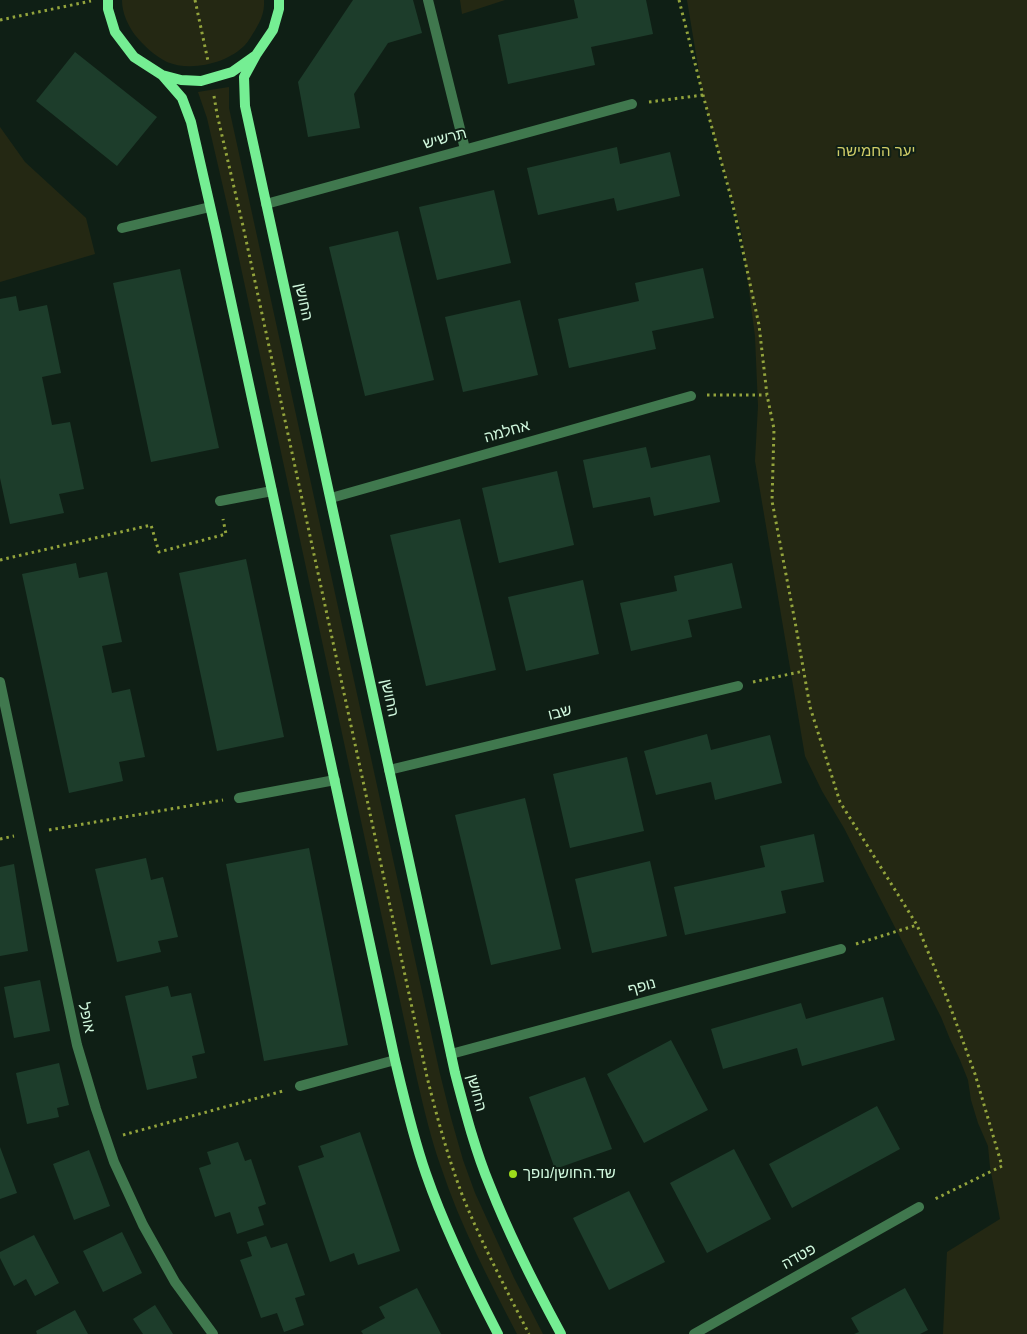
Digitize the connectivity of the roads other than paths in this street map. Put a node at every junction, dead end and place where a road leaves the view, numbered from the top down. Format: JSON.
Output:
{"nodes":[{"id":1,"x":108,"y":0,"type":"edge"},
{"id":2,"x":279,"y":0,"type":"edge"},
{"id":3,"x":428,"y":0,"type":"edge"},
{"id":4,"x":256,"y":55,"type":"junction"},
{"id":5,"x":162,"y":75,"type":"junction"},
{"id":6,"x":632,"y":104,"type":"road end"},
{"id":7,"x":465,"y":149,"type":"junction"},
{"id":8,"x":266,"y":204,"type":"junction"},
{"id":9,"x":210,"y":207,"type":"junction"},
{"id":10,"x":122,"y":228,"type":"dead end"},
{"id":11,"x":691,"y":396,"type":"road end"},
{"id":12,"x":272,"y":491,"type":"junction"},
{"id":13,"x":330,"y":498,"type":"junction"},
{"id":14,"x":220,"y":501,"type":"road end"},
{"id":15,"x":0,"y":682,"type":"edge"},
{"id":16,"x":738,"y":686,"type":"road end"},
{"id":17,"x":390,"y":770,"type":"junction"},
{"id":18,"x":335,"y":780,"type":"junction"},
{"id":19,"x":239,"y":798,"type":"road end"},
{"id":20,"x":842,"y":949,"type":"road end"},
{"id":21,"x":451,"y":1054,"type":"junction"},
{"id":22,"x":395,"y":1060,"type":"junction"},
{"id":23,"x":300,"y":1086,"type":"road end"},
{"id":24,"x":919,"y":1207,"type":"road end"},
{"id":25,"x":212,"y":1334,"type":"edge"},
{"id":26,"x":498,"y":1334,"type":"edge"},
{"id":27,"x":561,"y":1334,"type":"edge"},
{"id":28,"x":694,"y":1334,"type":"edge"}],
"edges":[{"from":1,"to":5,"type":"street"},
{"from":2,"to":4,"type":"street"},
{"from":3,"to":7,"type":"street"},
{"from":4,"to":5,"type":"street"},
{"from":4,"to":8,"type":"street","name":"החושן"},
{"from":5,"to":9,"type":"street"},
{"from":6,"to":7,"type":"street","name":"תרשיש"},
{"from":7,"to":8,"type":"street","name":"תרשיש"},
{"from":8,"to":13,"type":"street","name":"החושן"},
{"from":9,"to":10,"type":"street"},
{"from":9,"to":12,"type":"street"},
{"from":11,"to":13,"type":"street","name":"אחלמה"},
{"from":12,"to":14,"type":"street"},
{"from":12,"to":18,"type":"street"},
{"from":13,"to":17,"type":"street","name":"החושן"},
{"from":15,"to":25,"type":"street","name":"אופל"},
{"from":16,"to":17,"type":"street","name":"שבו"},
{"from":17,"to":21,"type":"street","name":"החושן"},
{"from":18,"to":19,"type":"street"},
{"from":18,"to":22,"type":"street"},
{"from":20,"to":21,"type":"street","name":"נופף"},
{"from":21,"to":27,"type":"street","name":"החושן"},
{"from":22,"to":23,"type":"street"},
{"from":22,"to":26,"type":"street"},
{"from":24,"to":28,"type":"street","name":"פטדה"}]}
